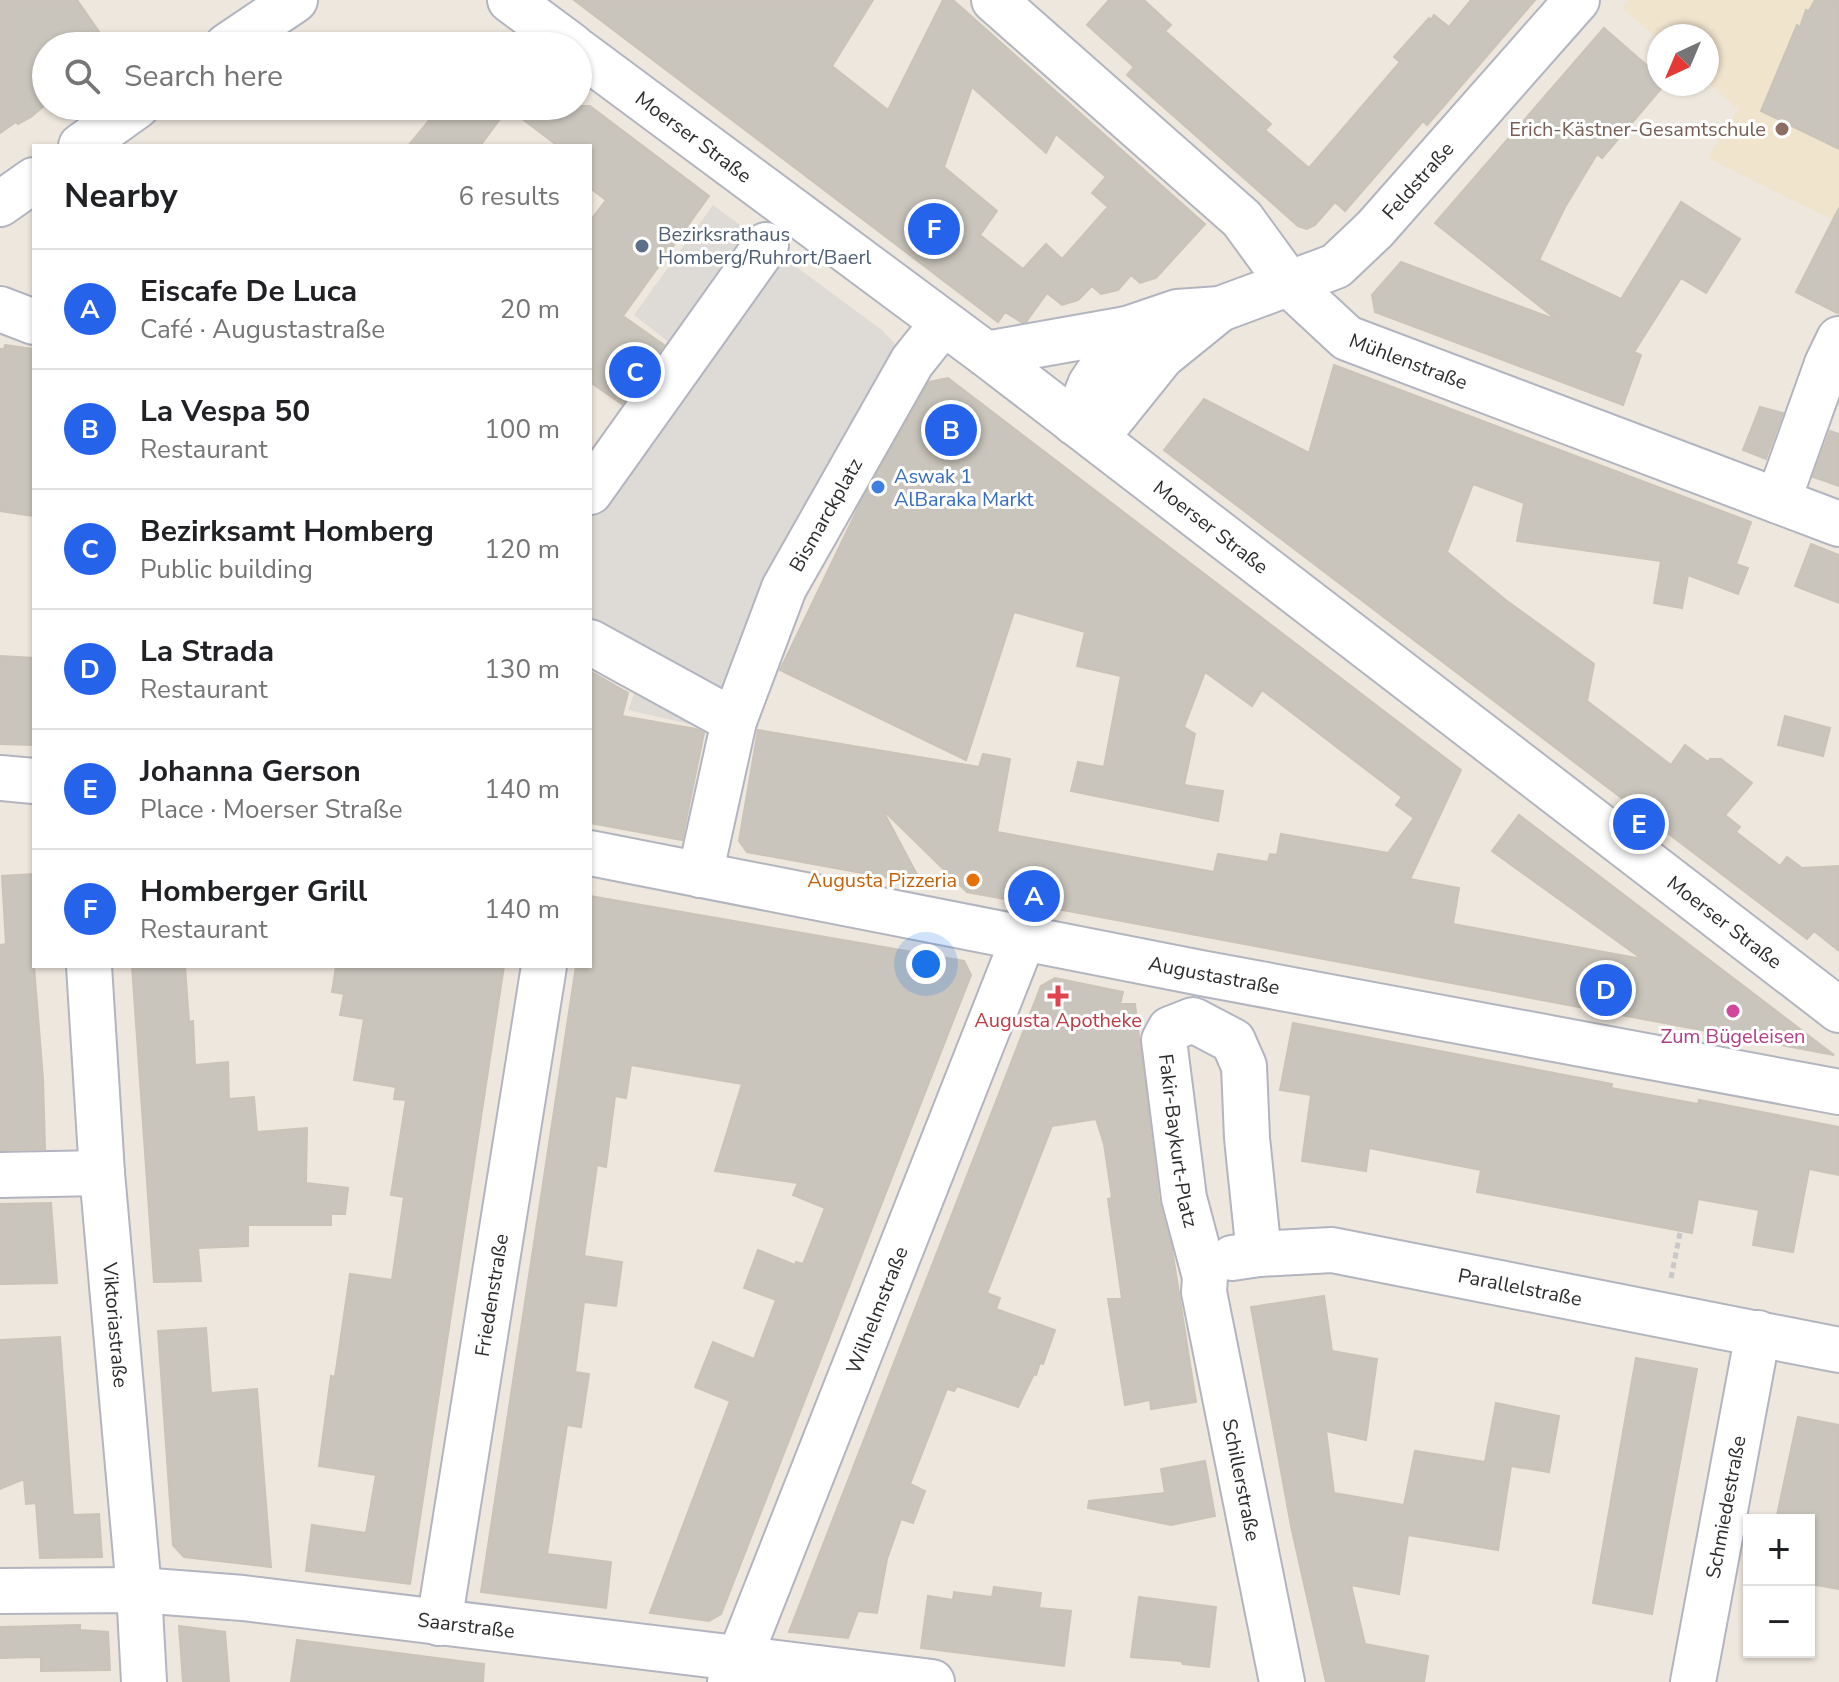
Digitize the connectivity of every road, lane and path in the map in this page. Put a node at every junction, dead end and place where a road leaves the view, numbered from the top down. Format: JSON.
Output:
{"nodes":[{"id":1,"x":295,"y":0,"type":"edge"},
{"id":2,"x":510,"y":0,"type":"edge"},
{"id":3,"x":994,"y":0,"type":"edge"},
{"id":4,"x":1577,"y":0,"type":"edge"},
{"id":5,"x":248,"y":32,"type":"edge"},
{"id":6,"x":553,"y":32,"type":"edge"},
{"id":7,"x":592,"y":61,"type":"edge"},
{"id":8,"x":117,"y":120,"type":"edge"},
{"id":9,"x":84,"y":144,"type":"edge"},
{"id":10,"x":32,"y":181,"type":"edge"},
{"id":11,"x":0,"y":204,"type":"edge"},
{"id":12,"x":766,"y":245,"type":"dead end"},
{"id":13,"x":1290,"y":285,"type":"junction"},
{"id":14,"x":0,"y":309,"type":"edge"},
{"id":15,"x":1220,"y":309,"type":"junction"},
{"id":16,"x":32,"y":321,"type":"edge"},
{"id":17,"x":943,"y":323,"type":"junction"},
{"id":18,"x":1127,"y":329,"type":"junction"},
{"id":19,"x":1839,"y":339,"type":"edge"},
{"id":20,"x":986,"y":354,"type":"junction"},
{"id":21,"x":1086,"y":431,"type":"junction"},
{"id":22,"x":592,"y":489,"type":"edge"},
{"id":23,"x":1778,"y":501,"type":"junction"},
{"id":24,"x":1839,"y":524,"type":"edge"},
{"id":25,"x":592,"y":643,"type":"edge"},
{"id":26,"x":734,"y":721,"type":"junction"},
{"id":27,"x":0,"y":778,"type":"edge"},
{"id":28,"x":32,"y":781,"type":"edge"},
{"id":29,"x":592,"y":853,"type":"edge"},
{"id":30,"x":700,"y":875,"type":"junction"},
{"id":31,"x":1024,"y":937,"type":"junction"},
{"id":32,"x":89,"y":968,"type":"edge"},
{"id":33,"x":544,"y":968,"type":"edge"},
{"id":34,"x":1201,"y":973,"type":"junction"},
{"id":35,"x":1839,"y":1010,"type":"edge"},
{"id":36,"x":1193,"y":1020,"type":"junction"},
{"id":37,"x":1839,"y":1092,"type":"edge"},
{"id":38,"x":102,"y":1173,"type":"junction"},
{"id":39,"x":0,"y":1175,"type":"edge"},
{"id":40,"x":1259,"y":1254,"type":"junction"},
{"id":41,"x":1205,"y":1277,"type":"junction"},
{"id":42,"x":1758,"y":1333,"type":"junction"},
{"id":43,"x":1839,"y":1350,"type":"edge"},
{"id":44,"x":139,"y":1590,"type":"junction"},
{"id":45,"x":0,"y":1591,"type":"edge"},
{"id":46,"x":439,"y":1623,"type":"junction"},
{"id":47,"x":736,"y":1670,"type":"edge"},
{"id":48,"x":144,"y":1682,"type":"edge"},
{"id":49,"x":932,"y":1682,"type":"edge"},
{"id":50,"x":1282,"y":1682,"type":"edge"},
{"id":51,"x":1693,"y":1682,"type":"edge"}],
"edges":[{"from":1,"to":5,"type":"street"},
{"from":2,"to":6,"type":"street"},
{"from":3,"to":13,"type":"street","name":"Mühlenstraße"},
{"from":4,"to":13,"type":"street","name":"Feldstraße"},
{"from":7,"to":17,"type":"street","name":"Moerser Straße"},
{"from":8,"to":9,"type":"street"},
{"from":10,"to":11,"type":"street"},
{"from":12,"to":22,"type":"street"},
{"from":13,"to":15,"type":"street","name":"Feldstraße"},
{"from":13,"to":23,"type":"street","name":"Mühlenstraße"},
{"from":14,"to":16,"type":"street"},
{"from":15,"to":18,"type":"street","name":"Feldstraße"},
{"from":15,"to":21,"type":"street","name":"Feldstraße"},
{"from":17,"to":20,"type":"street","name":"Moerser Straße"},
{"from":17,"to":26,"type":"street","name":"Bismarckplatz"},
{"from":18,"to":20,"type":"street","name":"Feldstraße"},
{"from":18,"to":21,"type":"street"},
{"from":19,"to":23,"type":"street"},
{"from":20,"to":21,"type":"street","name":"Moerser Straße"},
{"from":21,"to":35,"type":"street","name":"Moerser Straße"},
{"from":23,"to":24,"type":"street","name":"Mühlenstraße"},
{"from":25,"to":26,"type":"street"},
{"from":26,"to":30,"type":"street","name":"Bismarckplatz"},
{"from":27,"to":28,"type":"street"},
{"from":29,"to":30,"type":"street","name":"Augustastraße"},
{"from":30,"to":31,"type":"street","name":"Augustastraße"},
{"from":31,"to":34,"type":"street","name":"Augustastraße"},
{"from":31,"to":47,"type":"street","name":"Wilhelmstraße"},
{"from":32,"to":38,"type":"street","name":"Viktoriastraße"},
{"from":33,"to":46,"type":"street","name":"Friedenstraße"},
{"from":34,"to":36,"type":"street"},
{"from":34,"to":37,"type":"street","name":"Augustastraße"},
{"from":36,"to":40,"type":"street"},
{"from":36,"to":41,"type":"street","name":"Fakir-Baykurt-Platz"},
{"from":38,"to":39,"type":"street"},
{"from":38,"to":44,"type":"street","name":"Viktoriastraße"},
{"from":40,"to":41,"type":"street","name":"Parallelstraße"},
{"from":40,"to":42,"type":"street","name":"Parallelstraße"},
{"from":41,"to":50,"type":"street","name":"Schillerstraße"},
{"from":42,"to":43,"type":"street","name":"Parallelstraße"},
{"from":42,"to":51,"type":"street","name":"Schmiedestraße"},
{"from":44,"to":45,"type":"street","name":"Saarstraße"},
{"from":44,"to":46,"type":"street","name":"Saarstraße"},
{"from":44,"to":48,"type":"street","name":"Viktoriastraße"},
{"from":46,"to":47,"type":"street","name":"Saarstraße"},
{"from":47,"to":49,"type":"street","name":"Saarstraße"}]}
